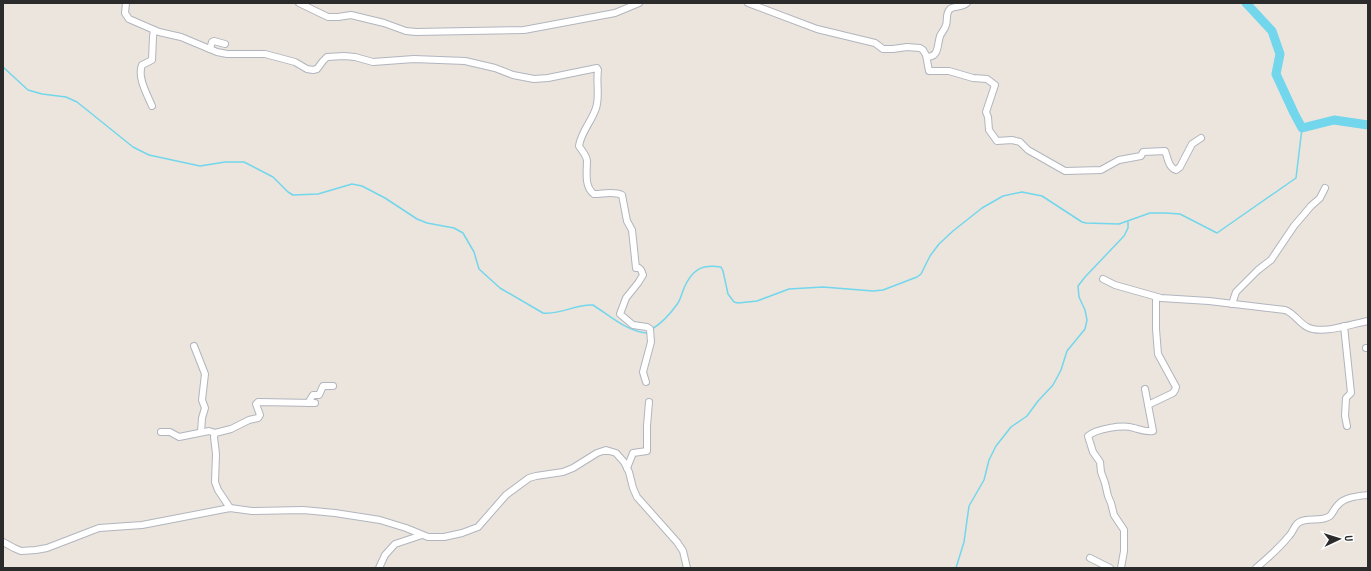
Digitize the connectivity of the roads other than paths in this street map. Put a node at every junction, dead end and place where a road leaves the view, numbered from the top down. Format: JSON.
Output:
{"nodes":[{"id":1,"x":126,"y":3,"type":"edge"},
{"id":2,"x":299,"y":3,"type":"edge"},
{"id":3,"x":639,"y":3,"type":"edge"},
{"id":4,"x":748,"y":3,"type":"edge"},
{"id":5,"x":967,"y":3,"type":"edge"},
{"id":6,"x":154,"y":30,"type":"junction"},
{"id":7,"x":224,"y":44,"type":"dead end"},
{"id":8,"x":210,"y":49,"type":"junction"},
{"id":9,"x":927,"y":58,"type":"junction"},
{"id":10,"x":152,"y":106,"type":"dead end"},
{"id":11,"x":1201,"y":138,"type":"dead end"},
{"id":12,"x":1325,"y":188,"type":"dead end"},
{"id":13,"x":1103,"y":279,"type":"dead end"},
{"id":14,"x":1154,"y":297,"type":"junction"},
{"id":15,"x":1232,"y":304,"type":"junction"},
{"id":16,"x":1368,"y":321,"type":"edge"},
{"id":17,"x":1344,"y":326,"type":"junction"},
{"id":18,"x":194,"y":346,"type":"dead end"},
{"id":19,"x":646,"y":382,"type":"dead end"},
{"id":20,"x":333,"y":386,"type":"dead end"},
{"id":21,"x":1145,"y":389,"type":"dead end"},
{"id":22,"x":649,"y":402,"type":"dead end"},
{"id":23,"x":1148,"y":405,"type":"junction"},
{"id":24,"x":1347,"y":426,"type":"dead end"},
{"id":25,"x":161,"y":432,"type":"dead end"},
{"id":26,"x":201,"y":432,"type":"junction"},
{"id":27,"x":215,"y":434,"type":"junction"},
{"id":28,"x":628,"y":468,"type":"junction"},
{"id":29,"x":1368,"y":495,"type":"edge"},
{"id":30,"x":230,"y":508,"type":"junction"},
{"id":31,"x":422,"y":535,"type":"junction"},
{"id":32,"x":3,"y":542,"type":"edge"},
{"id":33,"x":1090,"y":558,"type":"dead end"},
{"id":34,"x":379,"y":568,"type":"edge"},
{"id":35,"x":687,"y":568,"type":"edge"},
{"id":36,"x":1110,"y":568,"type":"edge"},
{"id":37,"x":1121,"y":568,"type":"edge"},
{"id":38,"x":1256,"y":568,"type":"edge"}],
"edges":[{"from":1,"to":6,"type":"street"},
{"from":2,"to":3,"type":"street"},
{"from":4,"to":9,"type":"street"},
{"from":5,"to":9,"type":"street"},
{"from":6,"to":8,"type":"street"},
{"from":6,"to":10,"type":"street"},
{"from":7,"to":8,"type":"street"},
{"from":8,"to":19,"type":"street"},
{"from":9,"to":11,"type":"street"},
{"from":12,"to":15,"type":"street"},
{"from":13,"to":14,"type":"street"},
{"from":14,"to":15,"type":"street"},
{"from":14,"to":23,"type":"street"},
{"from":15,"to":17,"type":"street"},
{"from":16,"to":17,"type":"street"},
{"from":17,"to":24,"type":"street"},
{"from":18,"to":26,"type":"street"},
{"from":20,"to":27,"type":"street"},
{"from":21,"to":23,"type":"street"},
{"from":22,"to":28,"type":"street"},
{"from":23,"to":37,"type":"street"},
{"from":25,"to":26,"type":"street"},
{"from":26,"to":27,"type":"street"},
{"from":27,"to":30,"type":"street"},
{"from":28,"to":31,"type":"street"},
{"from":28,"to":35,"type":"street"},
{"from":29,"to":38,"type":"street"},
{"from":30,"to":31,"type":"street"},
{"from":30,"to":32,"type":"street"},
{"from":31,"to":34,"type":"street"},
{"from":33,"to":36,"type":"street"}]}
